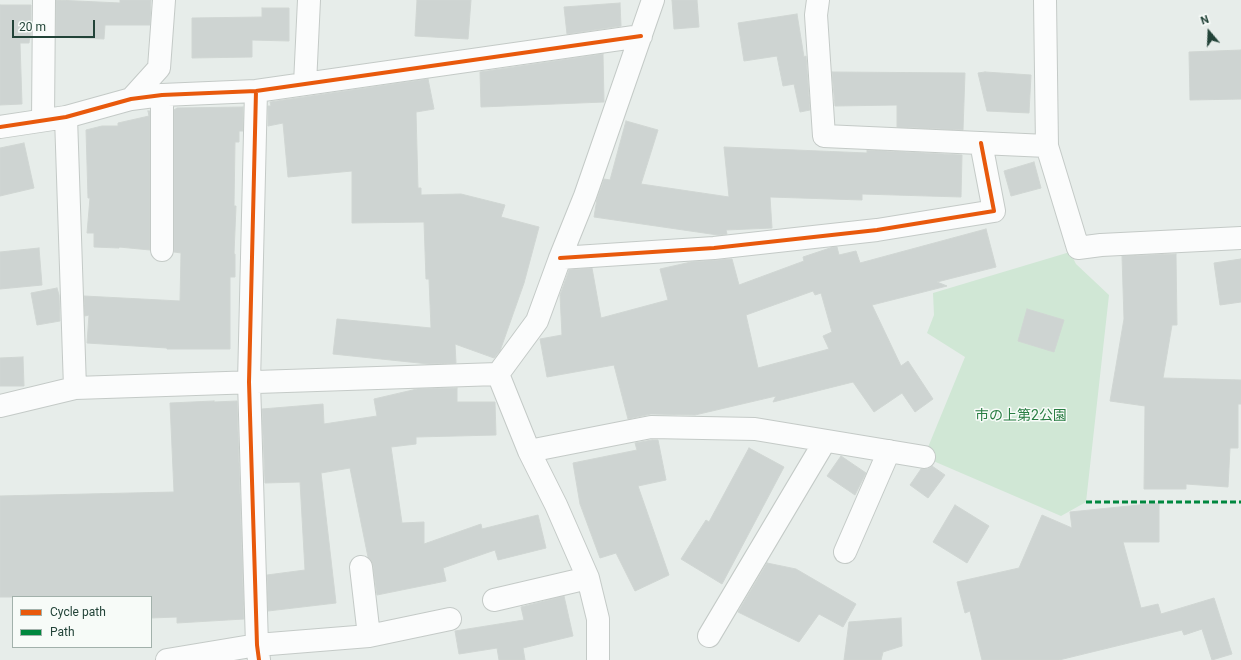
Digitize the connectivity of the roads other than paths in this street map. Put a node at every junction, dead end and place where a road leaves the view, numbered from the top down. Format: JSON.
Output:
{"nodes":[{"id":1,"x":44,"y":0,"type":"edge"},
{"id":2,"x":164,"y":0,"type":"edge"},
{"id":3,"x":309,"y":0,"type":"edge"},
{"id":4,"x":653,"y":0,"type":"edge"},
{"id":5,"x":818,"y":0,"type":"edge"},
{"id":6,"x":1045,"y":0,"type":"edge"},
{"id":7,"x":641,"y":36,"type":"junction"},
{"id":8,"x":305,"y":84,"type":"junction"},
{"id":9,"x":256,"y":91,"type":"junction"},
{"id":10,"x":162,"y":95,"type":"junction"},
{"id":11,"x":131,"y":99,"type":"junction"},
{"id":12,"x":66,"y":117,"type":"junction"},
{"id":13,"x":43,"y":120,"type":"junction"},
{"id":14,"x":0,"y":127,"type":"edge"},
{"id":15,"x":981,"y":143,"type":"junction"},
{"id":16,"x":1047,"y":146,"type":"junction"},
{"id":17,"x":1241,"y":238,"type":"edge"},
{"id":18,"x":162,"y":250,"type":"dead end"},
{"id":19,"x":560,"y":258,"type":"junction"},
{"id":20,"x":498,"y":374,"type":"junction"},
{"id":21,"x":249,"y":382,"type":"junction"},
{"id":22,"x":75,"y":388,"type":"junction"},
{"id":23,"x":0,"y":406,"type":"edge"},
{"id":24,"x":825,"y":440,"type":"junction"},
{"id":25,"x":529,"y":451,"type":"junction"},
{"id":26,"x":889,"y":451,"type":"junction"},
{"id":27,"x":924,"y":457,"type":"dead end"},
{"id":28,"x":845,"y":552,"type":"dead end"},
{"id":29,"x":361,"y":567,"type":"dead end"},
{"id":30,"x":588,"y":578,"type":"junction"},
{"id":31,"x":494,"y":600,"type":"dead end"},
{"id":32,"x":450,"y":619,"type":"dead end"},
{"id":33,"x":369,"y":636,"type":"junction"},
{"id":34,"x":708,"y":636,"type":"dead end"},
{"id":35,"x":258,"y":652,"type":"edge"},
{"id":36,"x":167,"y":660,"type":"edge"},
{"id":37,"x":598,"y":660,"type":"edge"}],
"edges":[{"from":1,"to":13,"type":"street"},
{"from":2,"to":11,"type":"street"},
{"from":3,"to":8,"type":"street"},
{"from":4,"to":7,"type":"street"},
{"from":5,"to":15,"type":"street"},
{"from":6,"to":16,"type":"street"},
{"from":7,"to":8,"type":"street"},
{"from":7,"to":19,"type":"street"},
{"from":8,"to":9,"type":"street"},
{"from":9,"to":10,"type":"street"},
{"from":9,"to":21,"type":"street"},
{"from":10,"to":11,"type":"street"},
{"from":10,"to":18,"type":"street"},
{"from":11,"to":12,"type":"street"},
{"from":12,"to":13,"type":"street"},
{"from":12,"to":22,"type":"street"},
{"from":13,"to":14,"type":"street"},
{"from":15,"to":16,"type":"street"},
{"from":15,"to":19,"type":"street"},
{"from":16,"to":17,"type":"street"},
{"from":19,"to":20,"type":"street"},
{"from":20,"to":21,"type":"street"},
{"from":20,"to":25,"type":"street"},
{"from":21,"to":22,"type":"street"},
{"from":21,"to":35,"type":"street"},
{"from":22,"to":23,"type":"street"},
{"from":24,"to":25,"type":"street"},
{"from":24,"to":26,"type":"street"},
{"from":24,"to":34,"type":"street"},
{"from":25,"to":30,"type":"street"},
{"from":26,"to":27,"type":"street"},
{"from":26,"to":28,"type":"street"},
{"from":29,"to":33,"type":"street"},
{"from":30,"to":31,"type":"street"},
{"from":30,"to":37,"type":"street"},
{"from":32,"to":33,"type":"street"},
{"from":33,"to":35,"type":"street"},
{"from":35,"to":36,"type":"street"}]}
